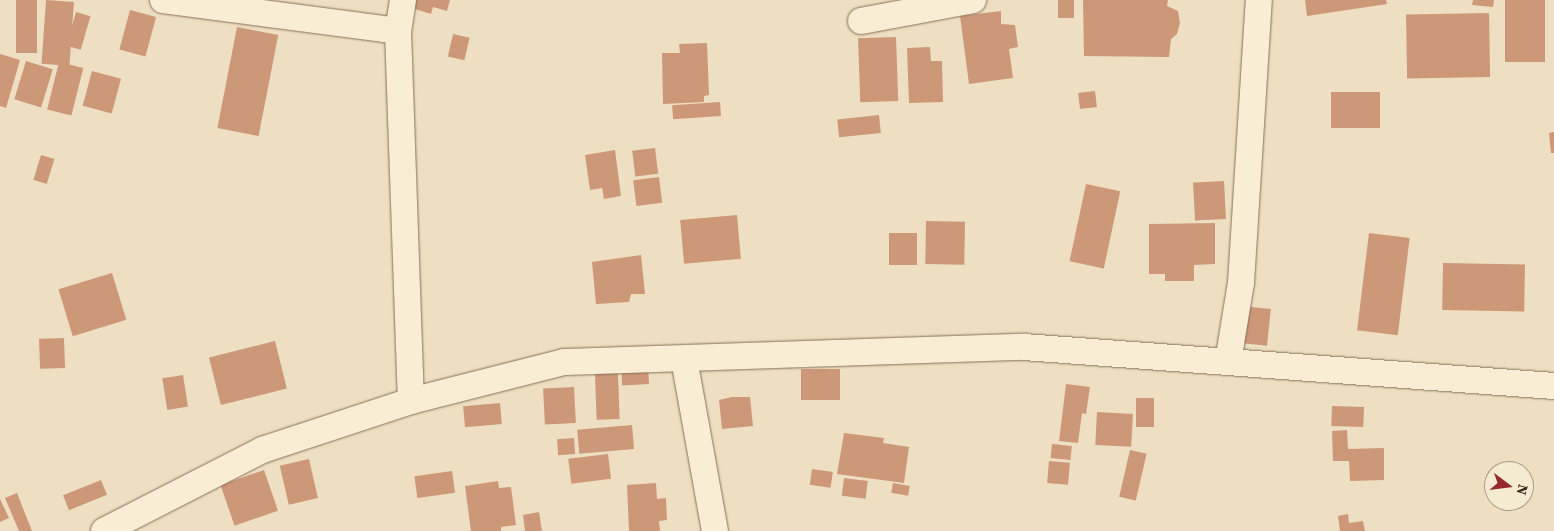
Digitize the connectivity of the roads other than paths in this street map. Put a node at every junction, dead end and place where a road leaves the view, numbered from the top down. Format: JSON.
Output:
{"nodes":[{"id":1,"x":163,"y":0,"type":"edge"},
{"id":2,"x":403,"y":0,"type":"edge"},
{"id":3,"x":973,"y":0,"type":"edge"},
{"id":4,"x":1259,"y":0,"type":"edge"},
{"id":5,"x":861,"y":21,"type":"dead end"},
{"id":6,"x":398,"y":31,"type":"junction"},
{"id":7,"x":684,"y":359,"type":"junction"},
{"id":8,"x":1228,"y":362,"type":"junction"},
{"id":9,"x":1554,"y":386,"type":"edge"},
{"id":10,"x":411,"y":401,"type":"junction"},
{"id":11,"x":140,"y":522,"type":"edge"},
{"id":12,"x":104,"y":531,"type":"edge"},
{"id":13,"x":715,"y":531,"type":"edge"}],
"edges":[{"from":1,"to":6,"type":"street"},
{"from":2,"to":6,"type":"street"},
{"from":3,"to":5,"type":"street"},
{"from":4,"to":8,"type":"street"},
{"from":6,"to":10,"type":"street"},
{"from":7,"to":8,"type":"street"},
{"from":7,"to":10,"type":"street"},
{"from":7,"to":13,"type":"street"},
{"from":8,"to":9,"type":"street"},
{"from":10,"to":11,"type":"street"},
{"from":11,"to":12,"type":"street"}]}
